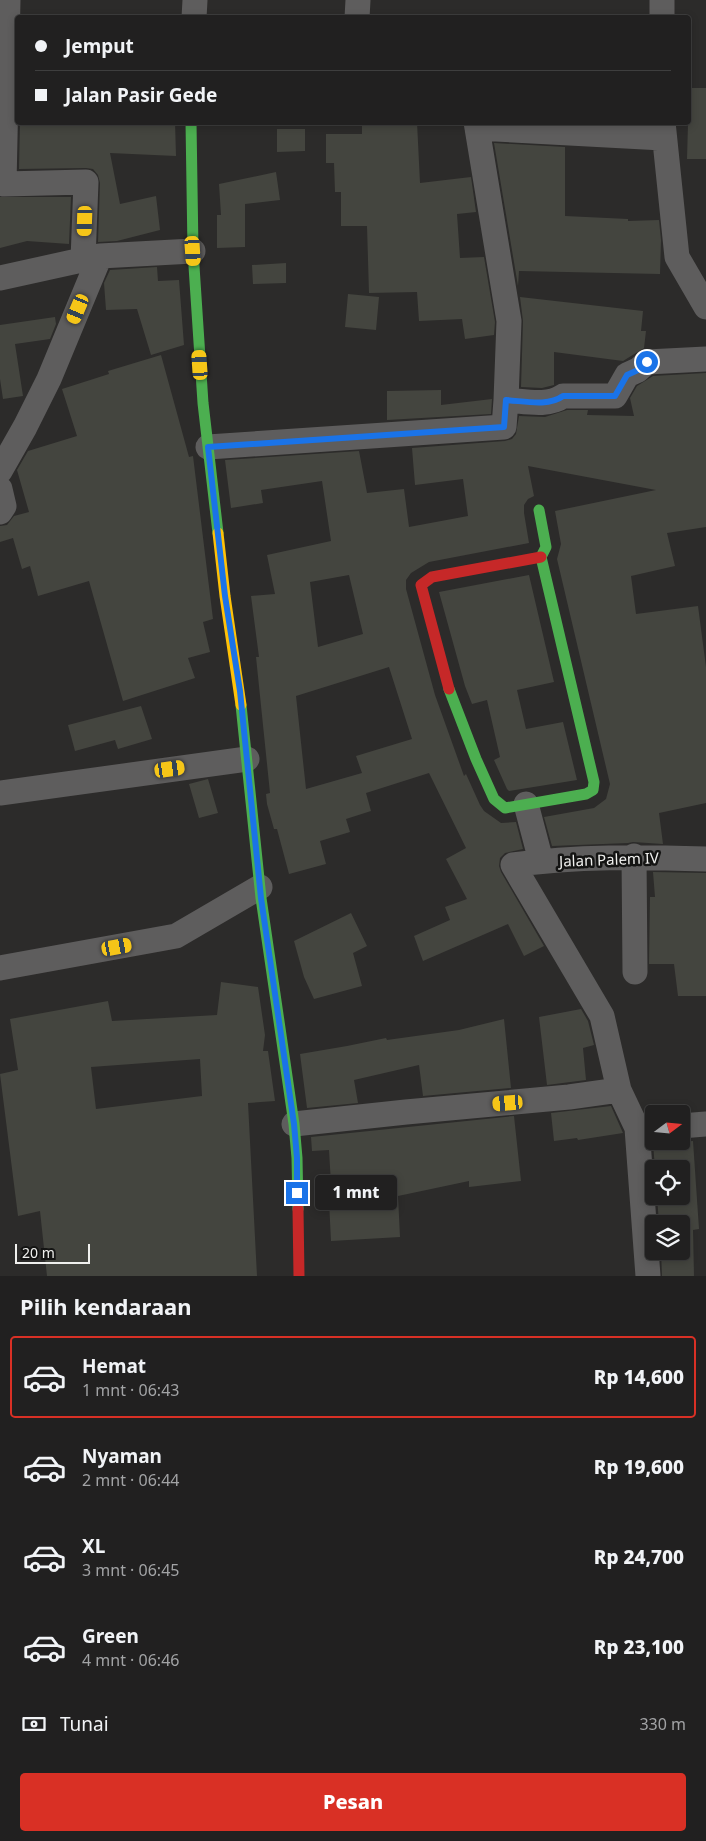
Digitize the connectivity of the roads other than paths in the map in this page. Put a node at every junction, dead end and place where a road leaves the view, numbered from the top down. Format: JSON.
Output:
{"nodes":[{"id":1,"x":8,"y":0,"type":"edge"},
{"id":2,"x":195,"y":0,"type":"edge"},
{"id":3,"x":358,"y":0,"type":"edge"},
{"id":4,"x":662,"y":0,"type":"edge"},
{"id":5,"x":194,"y":15,"type":"edge"},
{"id":6,"x":357,"y":15,"type":"edge"},
{"id":7,"x":662,"y":15,"type":"edge"},
{"id":8,"x":191,"y":125,"type":"edge"},
{"id":9,"x":477,"y":125,"type":"edge"},
{"id":10,"x":663,"y":130,"type":"edge"},
{"id":11,"x":193,"y":251,"type":"junction"},
{"id":12,"x":92,"y":258,"type":"junction"},
{"id":13,"x":0,"y":278,"type":"edge"},
{"id":14,"x":703,"y":296,"type":"edge"},
{"id":15,"x":706,"y":359,"type":"edge"},
{"id":16,"x":506,"y":400,"type":"junction"},
{"id":17,"x":208,"y":447,"type":"junction"},
{"id":18,"x":0,"y":471,"type":"edge"},
{"id":19,"x":0,"y":489,"type":"edge"},
{"id":20,"x":539,"y":510,"type":"dead end"},
{"id":21,"x":0,"y":512,"type":"edge"},
{"id":22,"x":542,"y":557,"type":"junction"},
{"id":23,"x":247,"y":759,"type":"junction"},
{"id":24,"x":0,"y":793,"type":"edge"},
{"id":25,"x":526,"y":804,"type":"junction"},
{"id":26,"x":634,"y":856,"type":"junction"},
{"id":27,"x":706,"y":859,"type":"edge"},
{"id":28,"x":541,"y":861,"type":"junction"},
{"id":29,"x":260,"y":886,"type":"junction"},
{"id":30,"x":0,"y":968,"type":"edge"},
{"id":31,"x":635,"y":972,"type":"dead end"},
{"id":32,"x":620,"y":1090,"type":"junction"},
{"id":33,"x":294,"y":1124,"type":"junction"},
{"id":34,"x":706,"y":1124,"type":"edge"},
{"id":35,"x":690,"y":1125,"type":"edge"},
{"id":36,"x":645,"y":1126,"type":"edge"},
{"id":37,"x":646,"y":1150,"type":"edge"},
{"id":38,"x":299,"y":1276,"type":"edge"},
{"id":39,"x":648,"y":1276,"type":"edge"}],
"edges":[{"from":1,"to":12,"type":"street"},
{"from":2,"to":5,"type":"street"},
{"from":3,"to":6,"type":"street"},
{"from":4,"to":7,"type":"street"},
{"from":8,"to":11,"type":"street"},
{"from":9,"to":10,"type":"street"},
{"from":9,"to":16,"type":"street"},
{"from":10,"to":14,"type":"street"},
{"from":11,"to":12,"type":"street"},
{"from":11,"to":17,"type":"street"},
{"from":12,"to":13,"type":"street"},
{"from":12,"to":18,"type":"street"},
{"from":15,"to":16,"type":"street"},
{"from":16,"to":17,"type":"street"},
{"from":17,"to":23,"type":"street"},
{"from":19,"to":21,"type":"street"},
{"from":20,"to":22,"type":"street"},
{"from":22,"to":25,"type":"street"},
{"from":22,"to":25,"type":"street"},
{"from":23,"to":24,"type":"street"},
{"from":23,"to":29,"type":"street"},
{"from":25,"to":28,"type":"street"},
{"from":26,"to":27,"type":"street","name":"Jalan Palem IV"},
{"from":26,"to":28,"type":"street","name":"Jalan Palem IV"},
{"from":26,"to":31,"type":"street"},
{"from":28,"to":32,"type":"street","name":"Jalan Palem IV"},
{"from":29,"to":30,"type":"street"},
{"from":29,"to":33,"type":"street"},
{"from":32,"to":33,"type":"street"},
{"from":32,"to":36,"type":"street"},
{"from":33,"to":38,"type":"street"},
{"from":34,"to":35,"type":"street"},
{"from":37,"to":39,"type":"street"}]}
